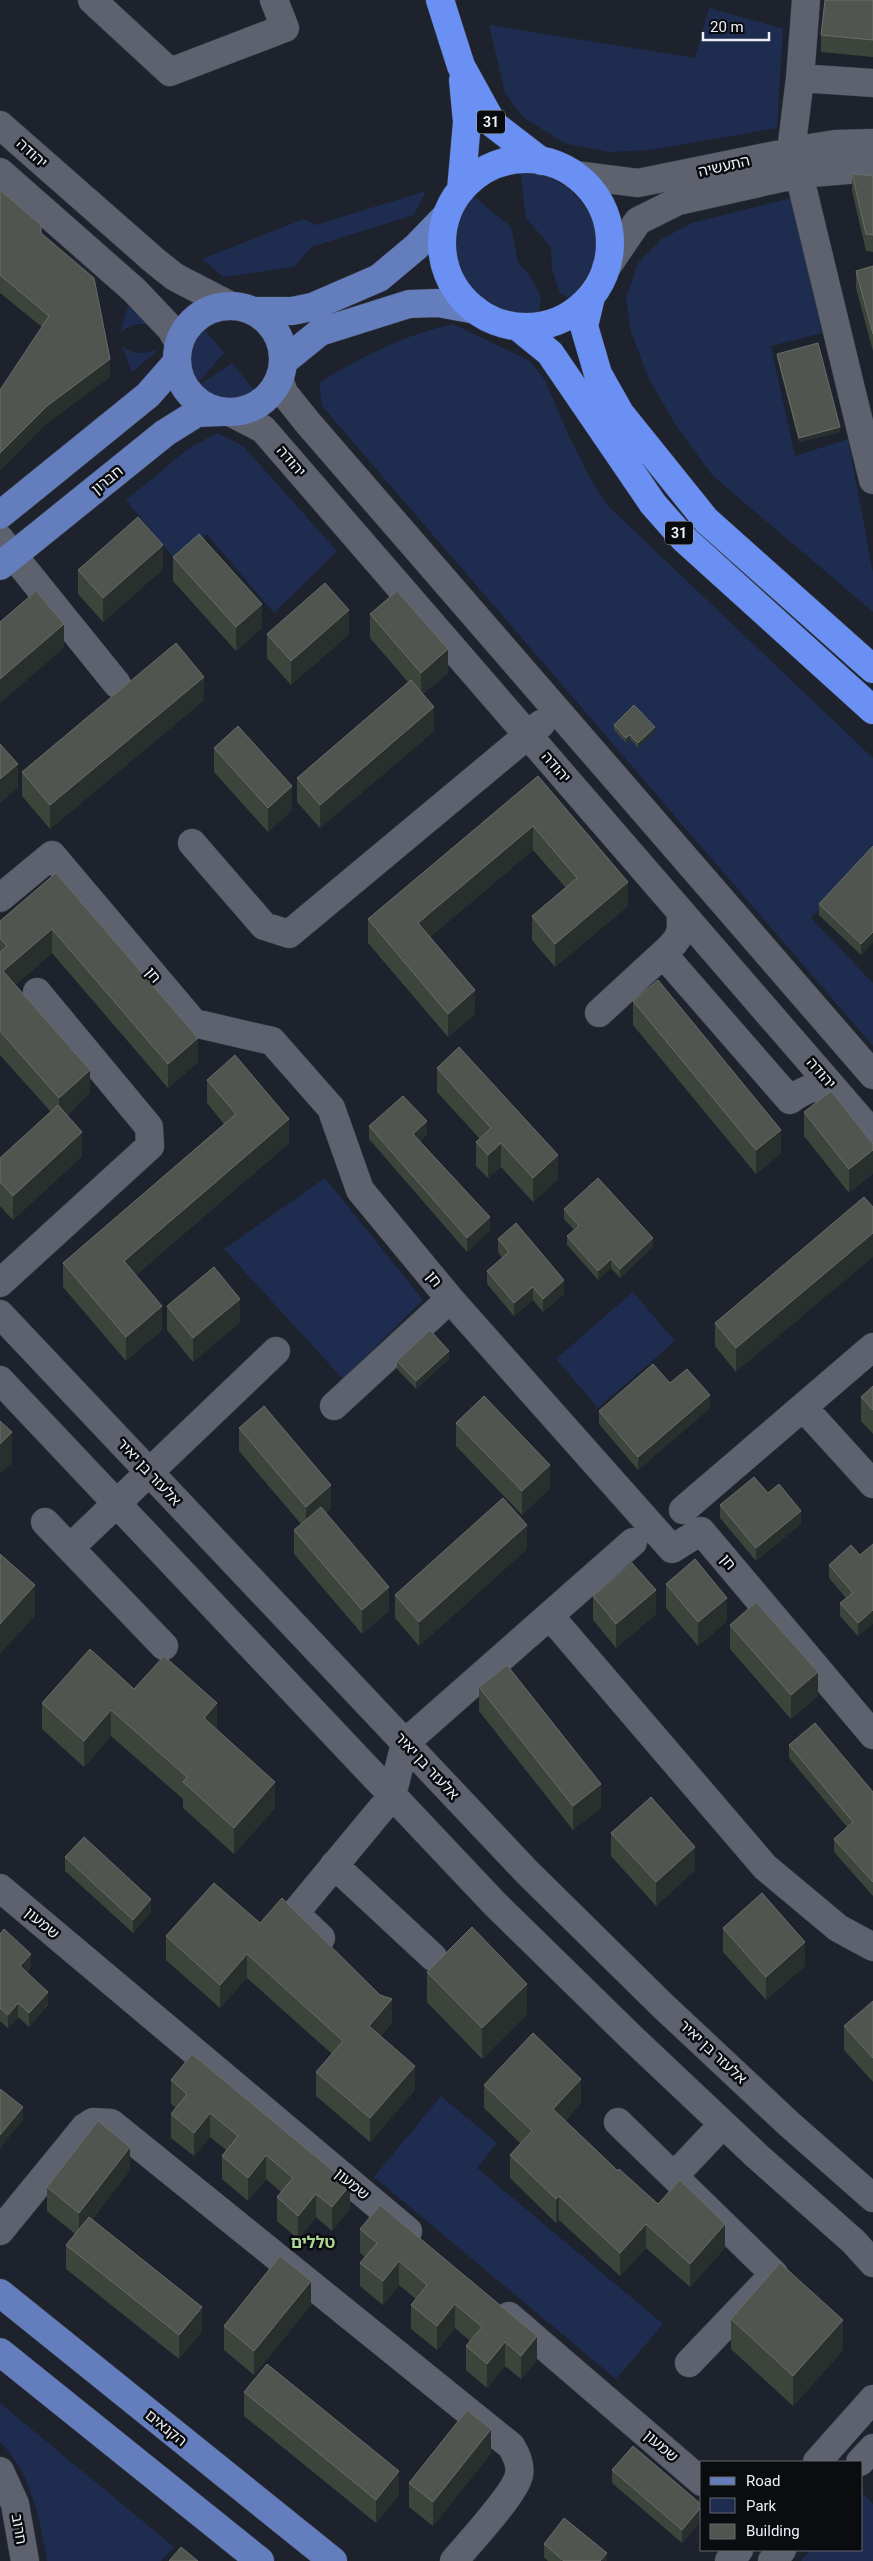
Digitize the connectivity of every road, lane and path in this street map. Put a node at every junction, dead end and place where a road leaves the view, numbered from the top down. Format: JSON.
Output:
{"nodes":[{"id":1,"x":92,"y":0,"type":"edge"},
{"id":2,"x":274,"y":0,"type":"edge"},
{"id":3,"x":440,"y":0,"type":"edge"},
{"id":4,"x":806,"y":0,"type":"edge"},
{"id":5,"x":461,"y":66,"type":"junction"},
{"id":6,"x":800,"y":78,"type":"junction"},
{"id":7,"x":873,"y":83,"type":"edge"},
{"id":8,"x":0,"y":125,"type":"edge"},
{"id":9,"x":873,"y":144,"type":"edge"},
{"id":10,"x":541,"y":160,"type":"junction"},
{"id":11,"x":795,"y":163,"type":"junction"},
{"id":12,"x":873,"y":168,"type":"edge"},
{"id":13,"x":0,"y":172,"type":"edge"},
{"id":14,"x":575,"y":175,"type":"junction"},
{"id":15,"x":461,"y":190,"type":"junction"},
{"id":16,"x":446,"y":216,"type":"junction"},
{"id":17,"x":606,"y":268,"type":"junction"},
{"id":18,"x":591,"y":297,"type":"junction"},
{"id":19,"x":242,"y":308,"type":"junction"},
{"id":20,"x":476,"y":310,"type":"junction"},
{"id":21,"x":518,"y":327,"type":"junction"},
{"id":22,"x":178,"y":352,"type":"junction"},
{"id":23,"x":281,"y":370,"type":"junction"},
{"id":24,"x":226,"y":412,"type":"junction"},
{"id":25,"x":873,"y":480,"type":"edge"},
{"id":26,"x":0,"y":515,"type":"edge"},
{"id":27,"x":4,"y":553,"type":"edge"},
{"id":28,"x":873,"y":669,"type":"edge"},
{"id":29,"x":117,"y":684,"type":"dead end"},
{"id":30,"x":556,"y":710,"type":"junction"},
{"id":31,"x":873,"y":710,"type":"edge"},
{"id":32,"x":528,"y":735,"type":"junction"},
{"id":33,"x":192,"y":843,"type":"dead end"},
{"id":34,"x":0,"y":898,"type":"edge"},
{"id":35,"x":680,"y":911,"type":"junction"},
{"id":36,"x":664,"y":954,"type":"junction"},
{"id":37,"x":37,"y":992,"type":"dead end"},
{"id":38,"x":599,"y":1013,"type":"dead end"},
{"id":39,"x":873,"y":1075,"type":"edge"},
{"id":40,"x":836,"y":1091,"type":"junction"},
{"id":41,"x":873,"y":1134,"type":"edge"},
{"id":42,"x":0,"y":1283,"type":"edge"},
{"id":43,"x":450,"y":1299,"type":"junction"},
{"id":44,"x":0,"y":1314,"type":"edge"},
{"id":45,"x":873,"y":1347,"type":"edge"},
{"id":46,"x":276,"y":1351,"type":"dead end"},
{"id":47,"x":0,"y":1380,"type":"edge"},
{"id":48,"x":334,"y":1406,"type":"dead end"},
{"id":49,"x":803,"y":1407,"type":"junction"},
{"id":50,"x":148,"y":1472,"type":"junction"},
{"id":51,"x":873,"y":1484,"type":"edge"},
{"id":52,"x":116,"y":1503,"type":"junction"},
{"id":53,"x":684,"y":1510,"type":"dead end"},
{"id":54,"x":45,"y":1522,"type":"dead end"},
{"id":55,"x":633,"y":1542,"type":"dead end"},
{"id":56,"x":70,"y":1548,"type":"junction"},
{"id":57,"x":550,"y":1616,"type":"junction"},
{"id":58,"x":164,"y":1646,"type":"dead end"},
{"id":59,"x":873,"y":1735,"type":"edge"},
{"id":60,"x":405,"y":1743,"type":"junction"},
{"id":61,"x":392,"y":1796,"type":"junction"},
{"id":62,"x":334,"y":1865,"type":"junction"},
{"id":63,"x":0,"y":1888,"type":"edge"},
{"id":64,"x":873,"y":1947,"type":"edge"},
{"id":65,"x":337,"y":1953,"type":"edge"},
{"id":66,"x":433,"y":1958,"type":"dead end"},
{"id":67,"x":618,"y":2122,"type":"dead end"},
{"id":68,"x":723,"y":2124,"type":"junction"},
{"id":69,"x":674,"y":2176,"type":"junction"},
{"id":70,"x":873,"y":2198,"type":"edge"},
{"id":71,"x":0,"y":2230,"type":"edge"},
{"id":72,"x":428,"y":2248,"type":"edge"},
{"id":73,"x":873,"y":2262,"type":"edge"},
{"id":74,"x":0,"y":2293,"type":"edge"},
{"id":75,"x":489,"y":2300,"type":"edge"},
{"id":76,"x":0,"y":2352,"type":"edge"},
{"id":77,"x":688,"y":2363,"type":"dead end"},
{"id":78,"x":873,"y":2399,"type":"edge"},
{"id":79,"x":873,"y":2448,"type":"edge"},
{"id":80,"x":818,"y":2461,"type":"edge"},
{"id":81,"x":861,"y":2461,"type":"edge"},
{"id":82,"x":0,"y":2471,"type":"edge"},
{"id":83,"x":700,"y":2480,"type":"edge"},
{"id":84,"x":738,"y":2551,"type":"edge"},
{"id":85,"x":781,"y":2551,"type":"edge"},
{"id":86,"x":25,"y":2561,"type":"edge"},
{"id":87,"x":260,"y":2561,"type":"edge"},
{"id":88,"x":333,"y":2561,"type":"edge"},
{"id":89,"x":454,"y":2561,"type":"edge"},
{"id":90,"x":729,"y":2561,"type":"edge"},
{"id":91,"x":772,"y":2561,"type":"edge"}],
"edges":[{"from":1,"to":2,"type":"street"},
{"from":3,"to":5,"type":"highway","number":"31"},
{"from":4,"to":6,"type":"street"},
{"from":5,"to":10,"type":"highway","number":"31"},
{"from":5,"to":15,"type":"highway","number":"31"},
{"from":6,"to":7,"type":"street"},
{"from":6,"to":11,"type":"street"},
{"from":8,"to":19,"type":"street","name":"יהודה"},
{"from":9,"to":11,"type":"street","name":"התעשיה"},
{"from":10,"to":14,"type":"highway","number":"31"},
{"from":10,"to":15,"type":"highway","number":"31"},
{"from":11,"to":12,"type":"street","name":"התעשיה"},
{"from":11,"to":14,"type":"street","name":"התעשיה"},
{"from":11,"to":17,"type":"street","name":"התעשיה"},
{"from":11,"to":25,"type":"street"},
{"from":13,"to":22,"type":"street"},
{"from":14,"to":17,"type":"highway","number":"31"},
{"from":15,"to":16,"type":"highway","number":"31"},
{"from":16,"to":19,"type":"main road"},
{"from":16,"to":20,"type":"highway","number":"31"},
{"from":17,"to":18,"type":"highway","number":"31"},
{"from":18,"to":21,"type":"highway","number":"31"},
{"from":18,"to":28,"type":"highway","number":"31"},
{"from":19,"to":22,"type":"main road"},
{"from":19,"to":23,"type":"main road"},
{"from":20,"to":21,"type":"highway","number":"31"},
{"from":20,"to":23,"type":"main road"},
{"from":21,"to":31,"type":"highway","number":"31"},
{"from":22,"to":24,"type":"main road"},
{"from":22,"to":26,"type":"main road"},
{"from":23,"to":24,"type":"main road"},
{"from":23,"to":30,"type":"street"},
{"from":24,"to":27,"type":"main road","name":"חברון"},
{"from":24,"to":32,"type":"street","name":"יהודה"},
{"from":27,"to":29,"type":"street"},
{"from":30,"to":32,"type":"street"},
{"from":30,"to":39,"type":"street"},
{"from":32,"to":33,"type":"street"},
{"from":32,"to":35,"type":"street","name":"יהודה"},
{"from":34,"to":43,"type":"street","name":"חן"},
{"from":35,"to":36,"type":"street"},
{"from":35,"to":40,"type":"street","name":"יהודה"},
{"from":36,"to":38,"type":"street"},
{"from":36,"to":40,"type":"street"},
{"from":37,"to":42,"type":"street"},
{"from":40,"to":41,"type":"street","name":"יהודה"},
{"from":43,"to":48,"type":"street"},
{"from":43,"to":59,"type":"street","name":"חן"},
{"from":44,"to":50,"type":"street","name":"אלעזר בן יאיר"},
{"from":45,"to":49,"type":"street"},
{"from":46,"to":50,"type":"street"},
{"from":47,"to":52,"type":"street"},
{"from":49,"to":51,"type":"street"},
{"from":49,"to":53,"type":"street"},
{"from":50,"to":52,"type":"street"},
{"from":50,"to":60,"type":"street","name":"אלעזר בן יאיר"},
{"from":52,"to":56,"type":"street"},
{"from":52,"to":61,"type":"street"},
{"from":54,"to":56,"type":"street"},
{"from":55,"to":57,"type":"street"},
{"from":56,"to":58,"type":"street"},
{"from":57,"to":60,"type":"street"},
{"from":57,"to":64,"type":"street"},
{"from":60,"to":61,"type":"street"},
{"from":60,"to":70,"type":"street","name":"אלעזר בן יאיר"},
{"from":61,"to":62,"type":"street"},
{"from":61,"to":68,"type":"street"},
{"from":62,"to":65,"type":"street"},
{"from":62,"to":66,"type":"street"},
{"from":63,"to":72,"type":"street","name":"שמעון"},
{"from":67,"to":69,"type":"street"},
{"from":68,"to":69,"type":"street"},
{"from":68,"to":73,"type":"street"},
{"from":69,"to":77,"type":"street"},
{"from":71,"to":89,"type":"street"},
{"from":74,"to":88,"type":"main road","name":"הקנאים"},
{"from":75,"to":83,"type":"street","name":"שמעון"},
{"from":76,"to":87,"type":"main road"},
{"from":78,"to":80,"type":"street"},
{"from":79,"to":81,"type":"street"},
{"from":82,"to":86,"type":"street","name":"חרוב"},
{"from":84,"to":90,"type":"street"},
{"from":85,"to":91,"type":"street"}]}
